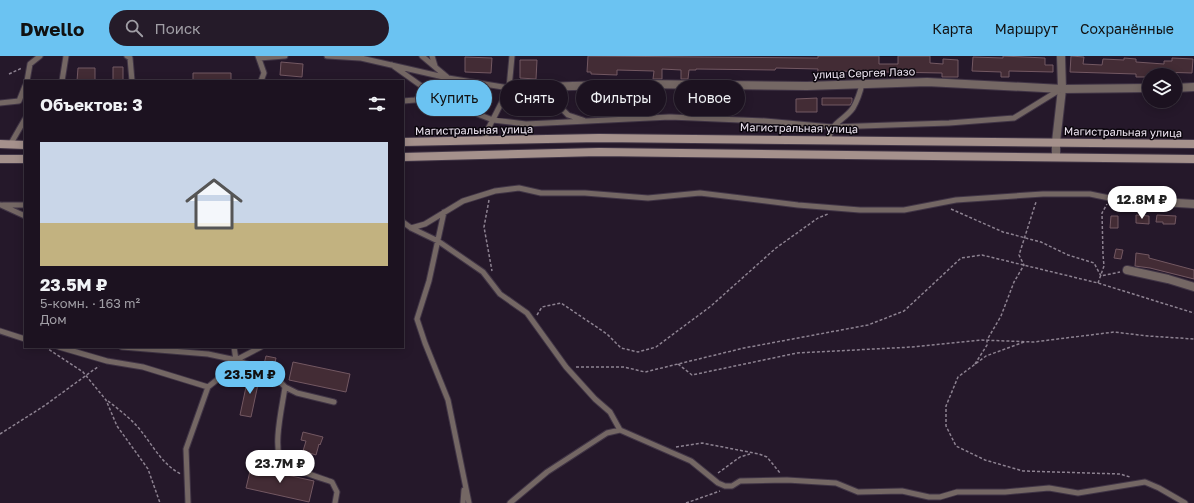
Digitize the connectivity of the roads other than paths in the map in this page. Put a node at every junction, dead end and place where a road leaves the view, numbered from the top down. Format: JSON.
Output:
{"nodes":[{"id":1,"x":40,"y":56,"type":"edge"},
{"id":2,"x":66,"y":56,"type":"edge"},
{"id":3,"x":127,"y":56,"type":"edge"},
{"id":4,"x":285,"y":56,"type":"edge"},
{"id":5,"x":327,"y":56,"type":"edge"},
{"id":6,"x":422,"y":56,"type":"edge"},
{"id":7,"x":432,"y":56,"type":"edge"},
{"id":8,"x":512,"y":56,"type":"edge"},
{"id":9,"x":1061,"y":56,"type":"edge"},
{"id":10,"x":259,"y":57,"type":"edge"},
{"id":11,"x":360,"y":57,"type":"edge"},
{"id":12,"x":392,"y":65,"type":"junction"},
{"id":13,"x":435,"y":67,"type":"junction"},
{"id":14,"x":448,"y":78,"type":"junction"},
{"id":15,"x":26,"y":80,"type":"edge"},
{"id":16,"x":62,"y":80,"type":"edge"},
{"id":17,"x":132,"y":80,"type":"edge"},
{"id":18,"x":261,"y":80,"type":"edge"},
{"id":19,"x":457,"y":80,"type":"edge"},
{"id":20,"x":510,"y":80,"type":"edge"},
{"id":21,"x":416,"y":82,"type":"edge"},
{"id":22,"x":862,"y":84,"type":"junction"},
{"id":23,"x":568,"y":87,"type":"edge"},
{"id":24,"x":1194,"y":87,"type":"edge"},
{"id":25,"x":24,"y":88,"type":"edge"},
{"id":26,"x":1142,"y":88,"type":"edge"},
{"id":27,"x":1182,"y":88,"type":"edge"},
{"id":28,"x":1062,"y":89,"type":"junction"},
{"id":29,"x":416,"y":100,"type":"edge"},
{"id":30,"x":404,"y":101,"type":"edge"},
{"id":31,"x":0,"y":103,"type":"edge"},
{"id":32,"x":500,"y":106,"type":"edge"},
{"id":33,"x":568,"y":115,"type":"edge"},
{"id":34,"x":483,"y":116,"type":"edge"},
{"id":35,"x":493,"y":120,"type":"junction"},
{"id":36,"x":24,"y":121,"type":"edge"},
{"id":37,"x":587,"y":121,"type":"junction"},
{"id":38,"x":832,"y":127,"type":"junction"},
{"id":39,"x":485,"y":140,"type":"junction"},
{"id":40,"x":829,"y":140,"type":"junction"},
{"id":41,"x":404,"y":142,"type":"edge"},
{"id":42,"x":1056,"y":142,"type":"junction"},
{"id":43,"x":0,"y":144,"type":"edge"},
{"id":44,"x":1194,"y":144,"type":"edge"},
{"id":45,"x":10,"y":145,"type":"junction"},
{"id":46,"x":24,"y":145,"type":"edge"},
{"id":47,"x":404,"y":157,"type":"edge"},
{"id":48,"x":1056,"y":157,"type":"junction"},
{"id":49,"x":0,"y":159,"type":"edge"},
{"id":50,"x":24,"y":159,"type":"edge"},
{"id":51,"x":1194,"y":159,"type":"edge"},
{"id":52,"x":1112,"y":199,"type":"joint"},
{"id":53,"x":24,"y":204,"type":"edge"},
{"id":54,"x":1194,"y":204,"type":"edge"},
{"id":55,"x":0,"y":205,"type":"edge"},
{"id":56,"x":444,"y":212,"type":"junction"},
{"id":57,"x":24,"y":215,"type":"edge"},
{"id":58,"x":404,"y":223,"type":"edge"},
{"id":59,"x":411,"y":228,"type":"junction"},
{"id":60,"x":438,"y":241,"type":"junction"},
{"id":61,"x":1126,"y":270,"type":"road end"},
{"id":62,"x":1194,"y":287,"type":"edge"},
{"id":63,"x":0,"y":331,"type":"edge"},
{"id":64,"x":24,"y":339,"type":"edge"},
{"id":65,"x":62,"y":348,"type":"edge"},
{"id":66,"x":134,"y":348,"type":"edge"},
{"id":67,"x":234,"y":348,"type":"edge"},
{"id":68,"x":259,"y":348,"type":"edge"},
{"id":69,"x":236,"y":360,"type":"junction"},
{"id":70,"x":208,"y":387,"type":"junction"},
{"id":71,"x":285,"y":387,"type":"junction"},
{"id":72,"x":334,"y":402,"type":"dead end"},
{"id":73,"x":620,"y":430,"type":"junction"},
{"id":74,"x":465,"y":483,"type":"junction"},
{"id":75,"x":189,"y":502,"type":"edge"},
{"id":76,"x":335,"y":503,"type":"edge"},
{"id":77,"x":463,"y":503,"type":"edge"},
{"id":78,"x":469,"y":503,"type":"edge"},
{"id":79,"x":510,"y":503,"type":"edge"},
{"id":80,"x":1185,"y":503,"type":"edge"}],
"edges":[{"from":1,"to":15,"type":"lane"},
{"from":2,"to":16,"type":"lane"},
{"from":3,"to":17,"type":"lane"},
{"from":4,"to":10,"type":"lane"},
{"from":5,"to":11,"type":"lane"},
{"from":6,"to":13,"type":"lane"},
{"from":7,"to":13,"type":"lane"},
{"from":8,"to":20,"type":"lane"},
{"from":9,"to":28,"type":"street"},
{"from":10,"to":18,"type":"lane"},
{"from":11,"to":12,"type":"lane"},
{"from":12,"to":14,"type":"lane"},
{"from":12,"to":21,"type":"lane"},
{"from":13,"to":14,"type":"lane"},
{"from":14,"to":19,"type":"lane"},
{"from":22,"to":23,"type":"street","name":"улица Сергея Лазо"},
{"from":22,"to":28,"type":"street","name":"улица Сергея Лазо"},
{"from":22,"to":38,"type":"lane"},
{"from":24,"to":27,"type":"street"},
{"from":25,"to":31,"type":"lane"},
{"from":26,"to":28,"type":"street","name":"улица Сергея Лазо"},
{"from":28,"to":38,"type":"lane"},
{"from":28,"to":42,"type":"street"},
{"from":29,"to":30,"type":"lane"},
{"from":32,"to":35,"type":"lane"},
{"from":33,"to":37,"type":"lane"},
{"from":34,"to":35,"type":"lane"},
{"from":35,"to":37,"type":"lane"},
{"from":35,"to":39,"type":"lane"},
{"from":36,"to":45,"type":"lane"},
{"from":37,"to":38,"type":"lane"},
{"from":38,"to":40,"type":"lane"},
{"from":39,"to":40,"type":"main road","name":"Магистральная улица"},
{"from":39,"to":41,"type":"main road","name":"Магистральная улица"},
{"from":40,"to":42,"type":"main road","name":"Магистральная улица"},
{"from":42,"to":44,"type":"main road","name":"Магистральная улица"},
{"from":42,"to":48,"type":"street"},
{"from":43,"to":45,"type":"main road"},
{"from":45,"to":46,"type":"main road"},
{"from":47,"to":48,"type":"main road"},
{"from":48,"to":51,"type":"main road"},
{"from":49,"to":50,"type":"main road"},
{"from":52,"to":54,"type":"street"},
{"from":52,"to":56,"type":"lane"},
{"from":53,"to":55,"type":"lane"},
{"from":55,"to":57,"type":"lane"},
{"from":56,"to":59,"type":"lane"},
{"from":56,"to":60,"type":"lane"},
{"from":58,"to":59,"type":"lane"},
{"from":59,"to":60,"type":"lane"},
{"from":60,"to":73,"type":"lane"},
{"from":60,"to":74,"type":"lane"},
{"from":61,"to":62,"type":"street"},
{"from":63,"to":64,"type":"lane"},
{"from":65,"to":70,"type":"lane"},
{"from":66,"to":69,"type":"lane"},
{"from":67,"to":69,"type":"lane"},
{"from":68,"to":69,"type":"lane"},
{"from":69,"to":70,"type":"lane"},
{"from":69,"to":71,"type":"lane"},
{"from":70,"to":75,"type":"lane"},
{"from":71,"to":72,"type":"lane"},
{"from":71,"to":76,"type":"lane"},
{"from":73,"to":79,"type":"lane"},
{"from":73,"to":80,"type":"lane"},
{"from":74,"to":77,"type":"lane"},
{"from":74,"to":78,"type":"lane"}]}
